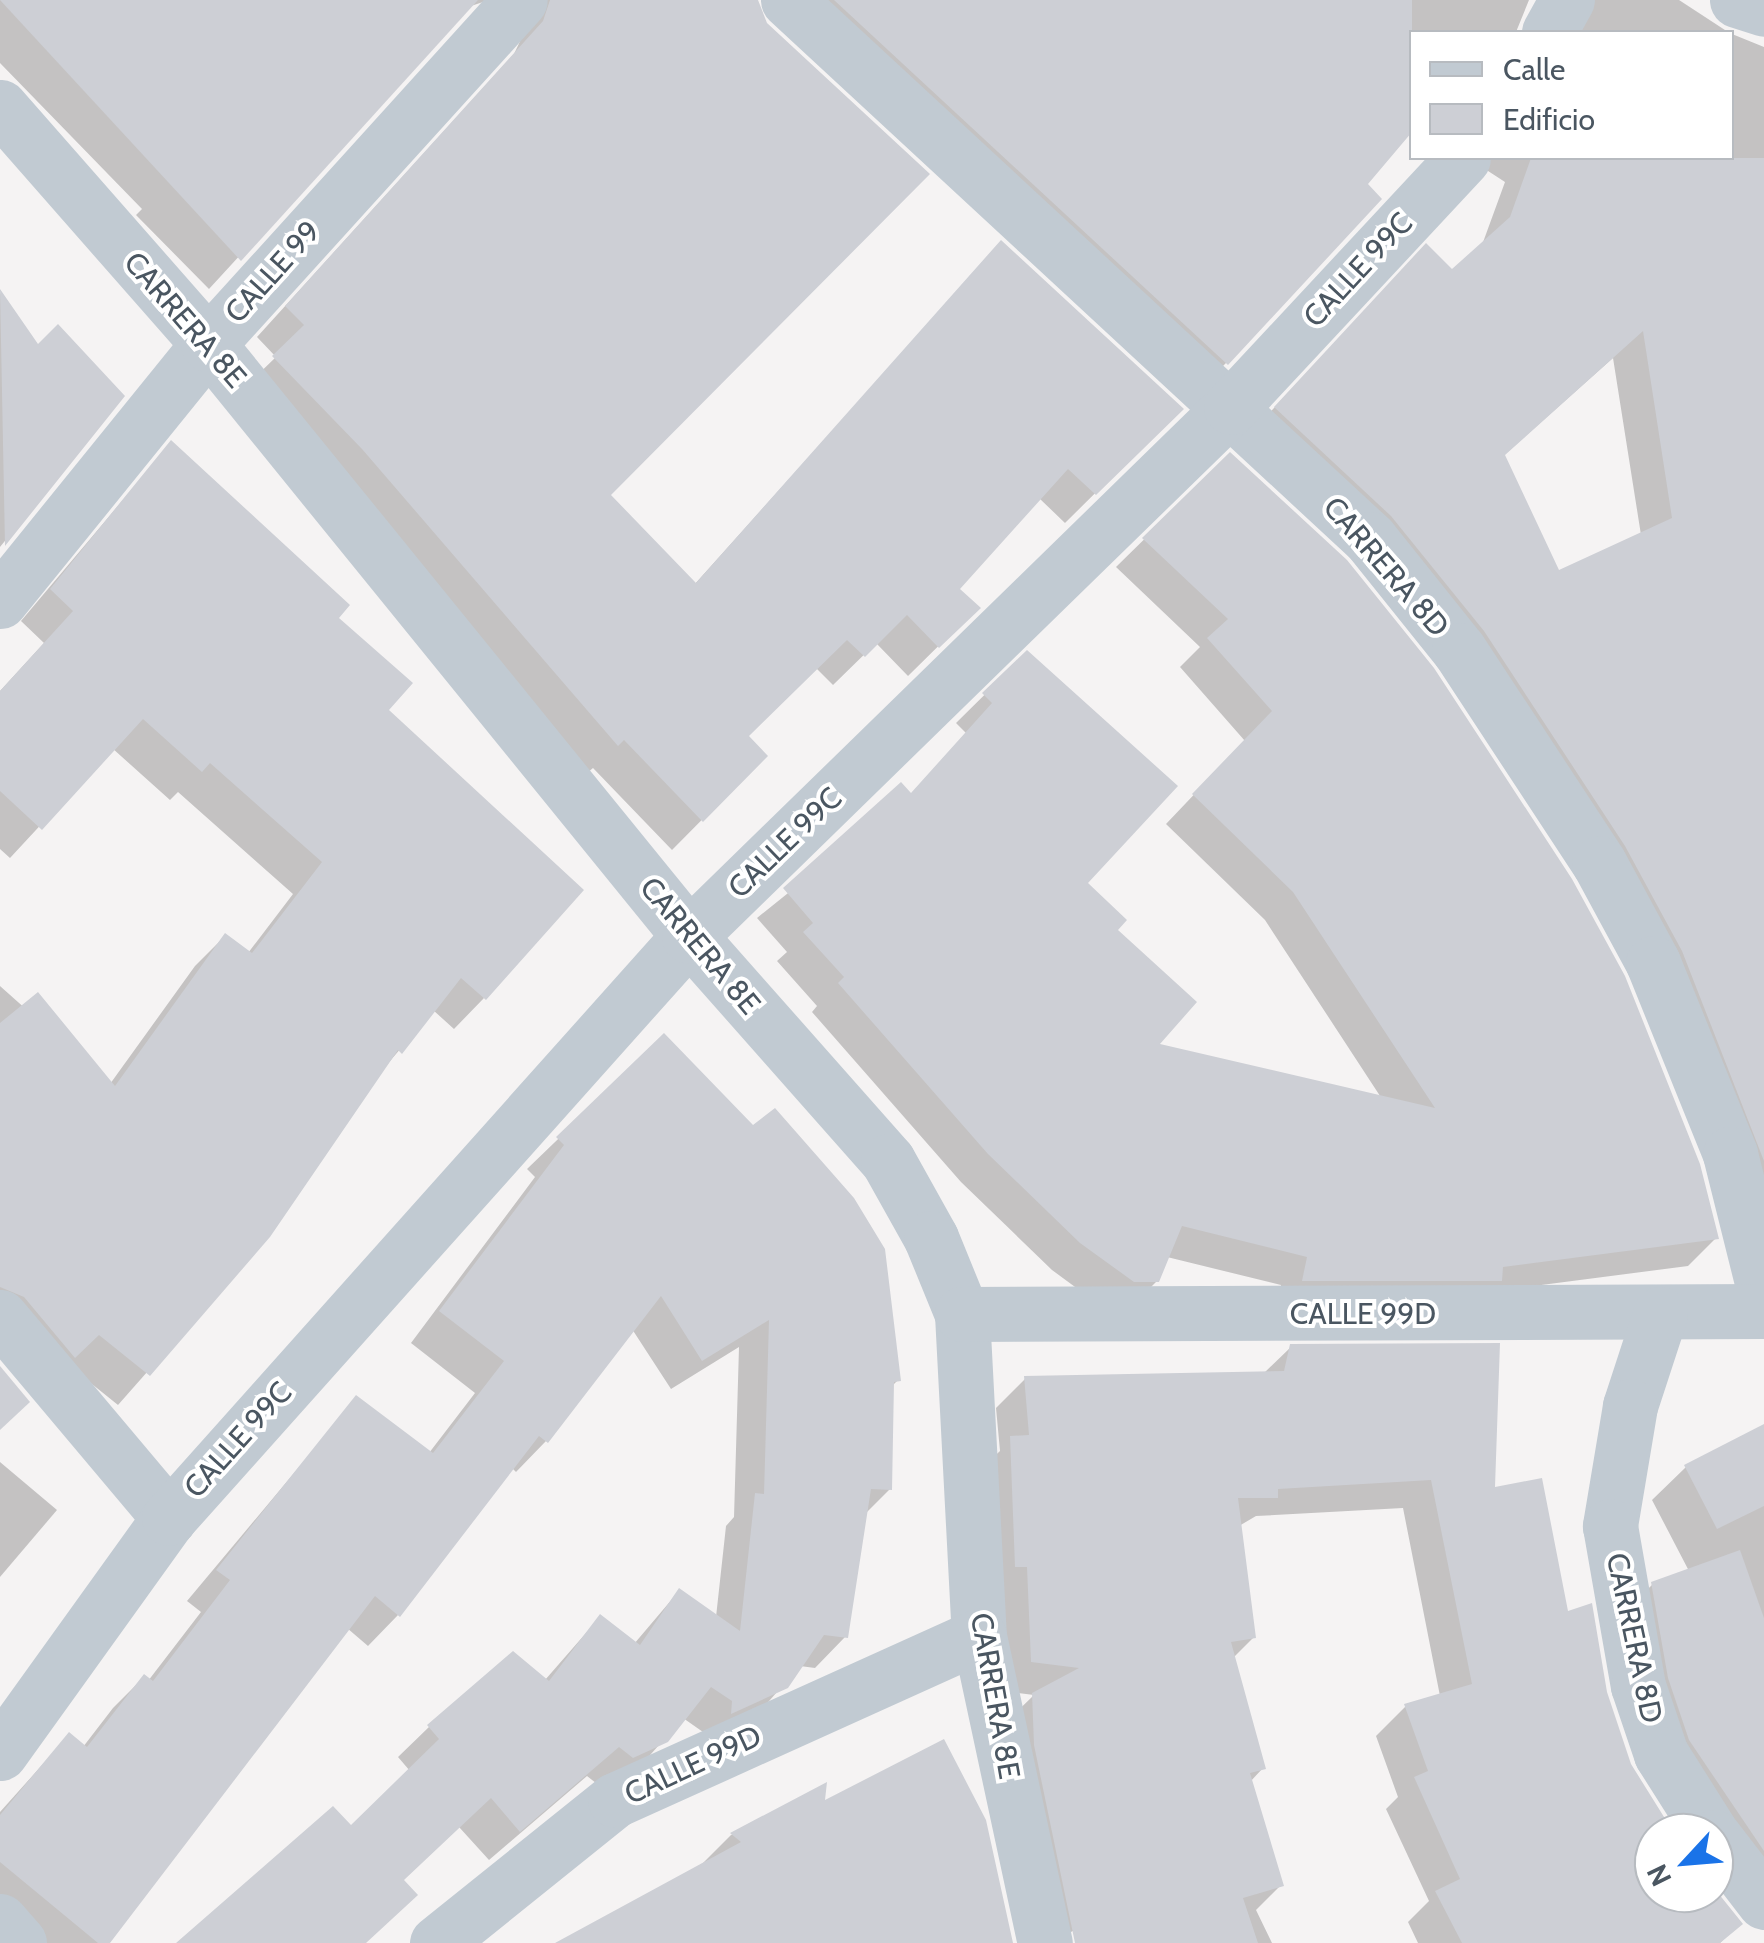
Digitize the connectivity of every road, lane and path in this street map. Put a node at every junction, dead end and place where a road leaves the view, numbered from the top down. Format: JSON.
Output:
{"nodes":[{"id":1,"x":520,"y":0,"type":"edge"},
{"id":2,"x":788,"y":0,"type":"edge"},
{"id":3,"x":1567,"y":0,"type":"edge"},
{"id":4,"x":1551,"y":30,"type":"edge"},
{"id":5,"x":0,"y":107,"type":"edge"},
{"id":6,"x":1460,"y":160,"type":"edge"},
{"id":7,"x":208,"y":344,"type":"junction"},
{"id":8,"x":1231,"y":407,"type":"junction"},
{"id":9,"x":0,"y":601,"type":"edge"},
{"id":10,"x":690,"y":936,"type":"junction"},
{"id":11,"x":1764,"y":1290,"type":"edge"},
{"id":12,"x":1764,"y":1311,"type":"edge"},
{"id":13,"x":962,"y":1314,"type":"junction"},
{"id":14,"x":1660,"y":1314,"type":"junction"},
{"id":15,"x":0,"y":1317,"type":"edge"},
{"id":16,"x":169,"y":1518,"type":"junction"},
{"id":17,"x":980,"y":1636,"type":"junction"},
{"id":18,"x":0,"y":1754,"type":"edge"},
{"id":19,"x":1699,"y":1813,"type":"edge"},
{"id":20,"x":1734,"y":1863,"type":"edge"},
{"id":21,"x":1764,"y":1902,"type":"edge"},
{"id":22,"x":0,"y":1921,"type":"edge"},
{"id":23,"x":19,"y":1943,"type":"edge"},
{"id":24,"x":437,"y":1943,"type":"edge"},
{"id":25,"x":1045,"y":1943,"type":"edge"}],
"edges":[{"from":1,"to":7,"type":"street","name":"CALLE 99"},
{"from":2,"to":8,"type":"street","name":"CARRERA 8D"},
{"from":3,"to":4,"type":"street"},
{"from":5,"to":7,"type":"street","name":"CARRERA 8E"},
{"from":6,"to":8,"type":"street","name":"CALLE 99C"},
{"from":7,"to":9,"type":"street","name":"CALLE 99"},
{"from":7,"to":10,"type":"street","name":"CARRERA 8E"},
{"from":8,"to":10,"type":"street","name":"CALLE 99C"},
{"from":8,"to":11,"type":"street","name":"CARRERA 8D"},
{"from":10,"to":13,"type":"street","name":"CARRERA 8E"},
{"from":10,"to":16,"type":"street","name":"CALLE 99C"},
{"from":12,"to":14,"type":"street","name":"CALLE 99D"},
{"from":13,"to":14,"type":"street","name":"CALLE 99D"},
{"from":13,"to":17,"type":"street","name":"CARRERA 8E"},
{"from":14,"to":19,"type":"street","name":"CARRERA 8D"},
{"from":15,"to":16,"type":"street"},
{"from":16,"to":18,"type":"street","name":"CALLE 99C"},
{"from":17,"to":24,"type":"street","name":"CALLE 99D"},
{"from":17,"to":25,"type":"street","name":"CARRERA 8E"},
{"from":20,"to":21,"type":"street","name":"CARRERA 8D"},
{"from":22,"to":23,"type":"street"}]}
